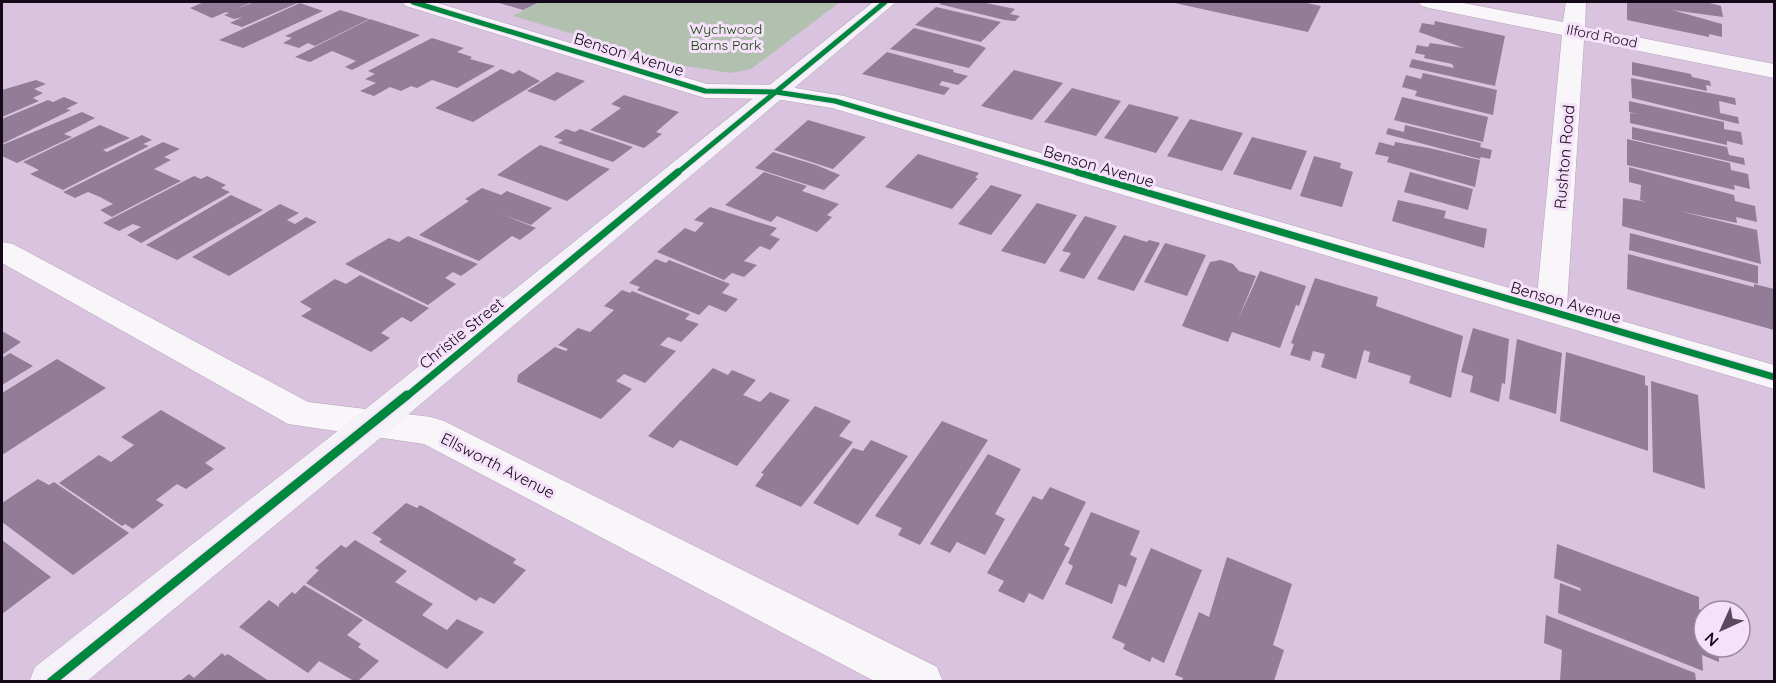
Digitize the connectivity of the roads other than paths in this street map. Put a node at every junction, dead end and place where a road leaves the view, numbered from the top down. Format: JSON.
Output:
{"nodes":[{"id":1,"x":413,"y":2,"type":"edge"},
{"id":2,"x":885,"y":2,"type":"edge"},
{"id":3,"x":1429,"y":2,"type":"edge"},
{"id":4,"x":1576,"y":2,"type":"edge"},
{"id":5,"x":1574,"y":30,"type":"junction"},
{"id":6,"x":1774,"y":71,"type":"edge"},
{"id":7,"x":776,"y":92,"type":"junction"},
{"id":8,"x":2,"y":251,"type":"edge"},
{"id":9,"x":1551,"y":312,"type":"junction"},
{"id":10,"x":1774,"y":377,"type":"edge"},
{"id":11,"x":370,"y":425,"type":"junction"},
{"id":12,"x":51,"y":681,"type":"edge"},
{"id":13,"x":921,"y":681,"type":"edge"}],
"edges":[{"from":1,"to":7,"type":"street","name":"Benson Avenue"},
{"from":2,"to":7,"type":"street","name":"Christie Street"},
{"from":3,"to":5,"type":"street","name":"Ilford Road"},
{"from":4,"to":5,"type":"street","name":"Rushton Road"},
{"from":5,"to":6,"type":"street","name":"Ilford Road"},
{"from":5,"to":9,"type":"street","name":"Rushton Road"},
{"from":7,"to":9,"type":"street","name":"Benson Avenue"},
{"from":7,"to":11,"type":"street","name":"Christie Street"},
{"from":8,"to":11,"type":"street","name":"Ellsworth Avenue"},
{"from":9,"to":10,"type":"street","name":"Benson Avenue"},
{"from":11,"to":12,"type":"street","name":"Christie Street"},
{"from":11,"to":13,"type":"street","name":"Ellsworth Avenue"}]}
